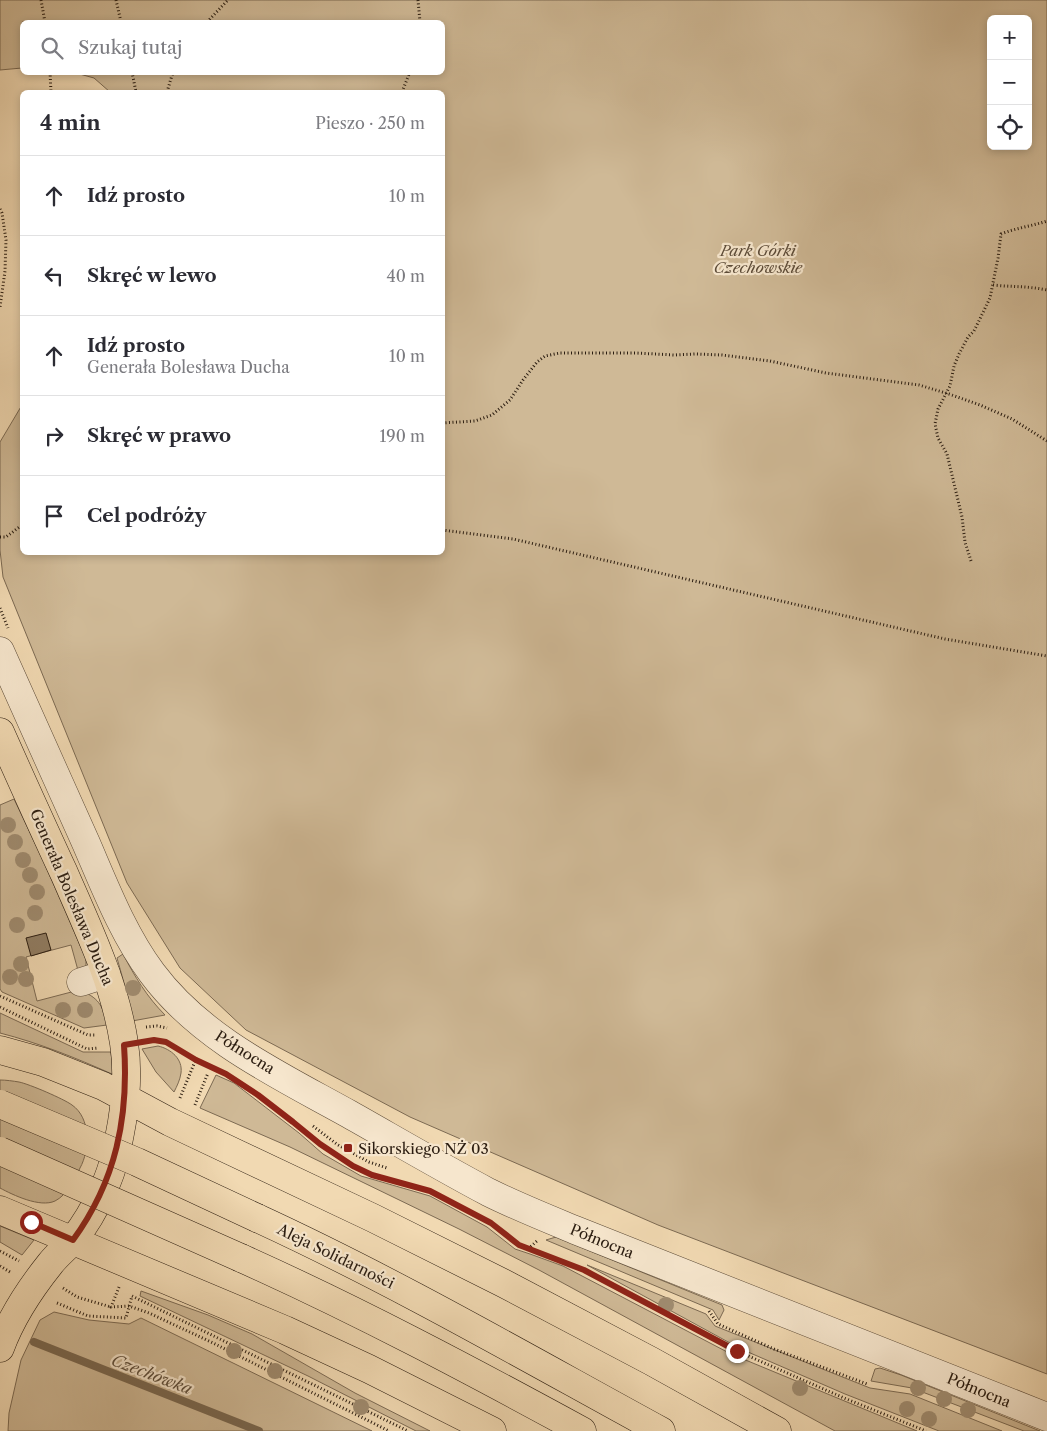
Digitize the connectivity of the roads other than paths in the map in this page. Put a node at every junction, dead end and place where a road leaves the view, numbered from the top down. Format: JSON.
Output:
{"nodes":[{"id":1,"x":0,"y":651,"type":"edge"},
{"id":2,"x":0,"y":732,"type":"edge"},
{"id":3,"x":0,"y":1050,"type":"edge"},
{"id":4,"x":125,"y":1098,"type":"junction"},
{"id":5,"x":0,"y":1104,"type":"edge"},
{"id":6,"x":0,"y":1152,"type":"edge"},
{"id":7,"x":0,"y":1210,"type":"edge"},
{"id":8,"x":73,"y":1240,"type":"junction"},
{"id":9,"x":0,"y":1348,"type":"edge"},
{"id":10,"x":1047,"y":1417,"type":"edge"},
{"id":11,"x":492,"y":1431,"type":"edge"},
{"id":12,"x":582,"y":1431,"type":"edge"},
{"id":13,"x":661,"y":1431,"type":"edge"},
{"id":14,"x":777,"y":1431,"type":"edge"}],
"edges":[{"from":1,"to":10,"type":"street","name":"Północna"},
{"from":2,"to":4,"type":"main road","name":"Generała Bolesława Ducha"},
{"from":3,"to":4,"type":"main road"},
{"from":4,"to":8,"type":"main road","name":"Generała Bolesława Ducha"},
{"from":4,"to":14,"type":"main road"},
{"from":5,"to":13,"type":"main road","name":"Aleja Solidarności","bridge":true},
{"from":6,"to":12,"type":"main road","bridge":true},
{"from":7,"to":8,"type":"main road"},
{"from":8,"to":9,"type":"main road","name":"Generała Bolesława Ducha"},
{"from":8,"to":11,"type":"main road"}]}
